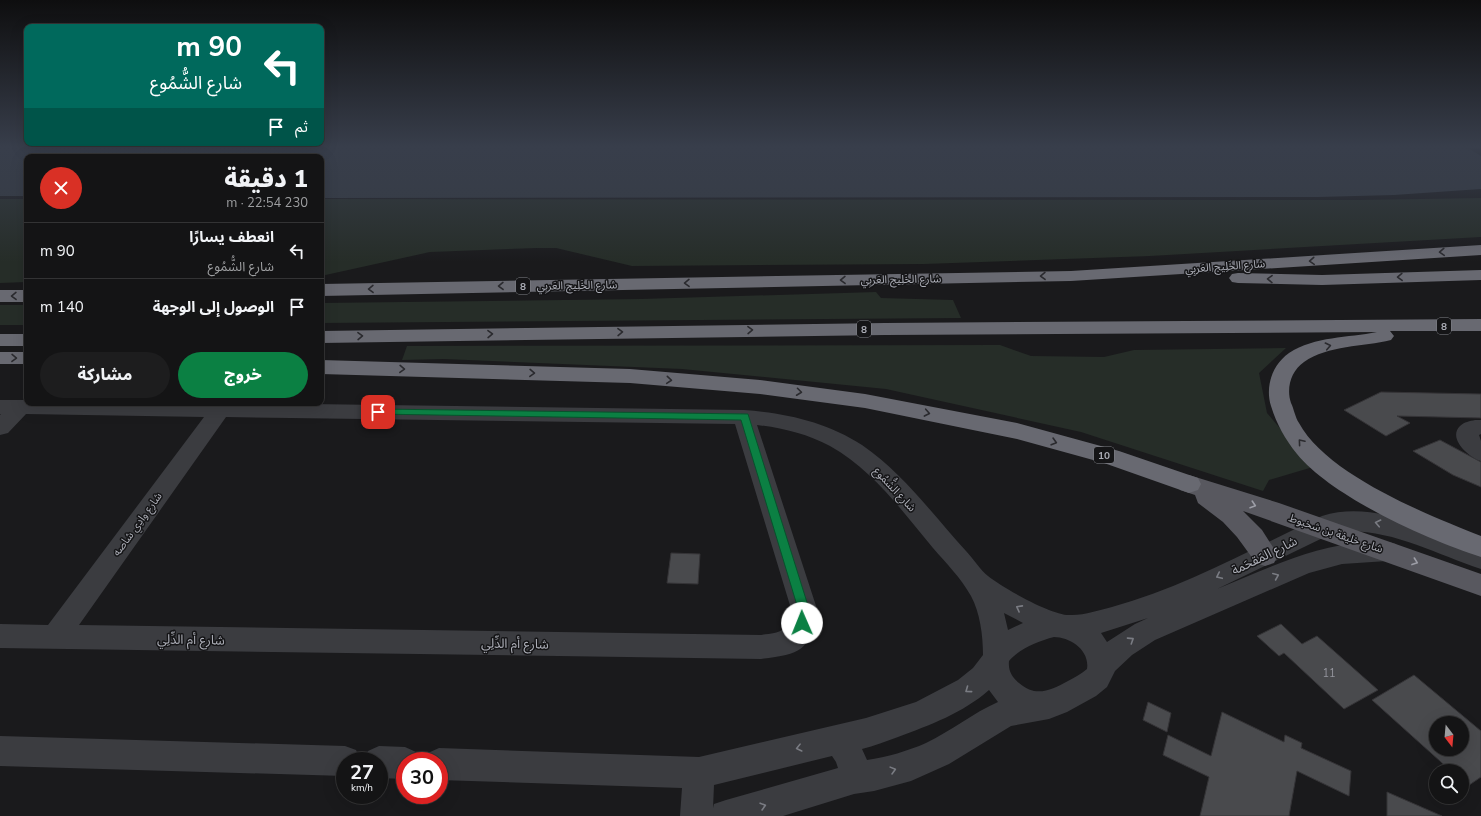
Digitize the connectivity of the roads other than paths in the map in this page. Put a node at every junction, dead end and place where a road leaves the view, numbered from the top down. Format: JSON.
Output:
{"nodes":[{"id":1,"x":1481,"y":250,"type":"edge"},
{"id":2,"x":1481,"y":275,"type":"edge"},
{"id":3,"x":1071,"y":276,"type":"junction"},
{"id":4,"x":324,"y":290,"type":"edge"},
{"id":5,"x":0,"y":296,"type":"edge"},
{"id":6,"x":24,"y":296,"type":"edge"},
{"id":7,"x":1481,"y":325,"type":"edge"},
{"id":8,"x":1407,"y":326,"type":"junction"},
{"id":9,"x":324,"y":337,"type":"edge"},
{"id":10,"x":0,"y":340,"type":"edge"},
{"id":11,"x":24,"y":340,"type":"edge"},
{"id":12,"x":0,"y":358,"type":"edge"},
{"id":13,"x":24,"y":358,"type":"edge"},
{"id":14,"x":324,"y":367,"type":"edge"},
{"id":15,"x":0,"y":407,"type":"edge"},
{"id":16,"x":21,"y":407,"type":"junction"},
{"id":17,"x":220,"y":410,"type":"junction"},
{"id":18,"x":744,"y":417,"type":"junction"},
{"id":19,"x":1481,"y":427,"type":"edge"},
{"id":20,"x":0,"y":428,"type":"edge"},
{"id":21,"x":1481,"y":453,"type":"edge"},
{"id":22,"x":1189,"y":484,"type":"junction"},
{"id":23,"x":1320,"y":528,"type":"junction"},
{"id":24,"x":1481,"y":547,"type":"edge"},
{"id":25,"x":1386,"y":551,"type":"junction"},
{"id":26,"x":1265,"y":555,"type":"junction"},
{"id":27,"x":1481,"y":559,"type":"edge"},
{"id":28,"x":977,"y":583,"type":"junction"},
{"id":29,"x":1481,"y":585,"type":"edge"},
{"id":30,"x":1062,"y":626,"type":"junction"},
{"id":31,"x":0,"y":636,"type":"edge"},
{"id":32,"x":55,"y":637,"type":"junction"},
{"id":33,"x":996,"y":659,"type":"junction"},
{"id":34,"x":1102,"y":665,"type":"junction"},
{"id":35,"x":1037,"y":706,"type":"junction"},
{"id":36,"x":837,"y":739,"type":"junction"},
{"id":37,"x":0,"y":750,"type":"edge"},
{"id":38,"x":336,"y":761,"type":"edge"},
{"id":39,"x":448,"y":764,"type":"edge"},
{"id":40,"x":698,"y":772,"type":"junction"},
{"id":41,"x":854,"y":778,"type":"junction"},
{"id":42,"x":696,"y":816,"type":"edge"},
{"id":43,"x":726,"y":816,"type":"edge"}],
"edges":[{"from":1,"to":3,"type":"highway","name":"شارع الخَلِيج العَربِي","number":"8","one_way":true},
{"from":2,"to":3,"type":"highway","one_way":true},
{"from":3,"to":4,"type":"highway","name":"شارع الخَلِيج العَربِي","number":"8","one_way":true},
{"from":6,"to":5,"type":"highway","one_way":true},
{"from":7,"to":8,"type":"highway","number":"8"},
{"from":9,"to":8,"type":"highway","number":"8","one_way":true},
{"from":24,"to":8,"type":"highway","one_way":true},
{"from":10,"to":11,"type":"highway"},
{"from":12,"to":13,"type":"highway","one_way":true},
{"from":14,"to":22,"type":"highway","number":"10","one_way":true},
{"from":15,"to":16,"type":"street","name":"شارع الشُّمُوع"},
{"from":16,"to":17,"type":"street","name":"شارع الشُّمُوع"},
{"from":16,"to":20,"type":"street"},
{"from":17,"to":18,"type":"street","name":"شارع الشُّمُوع"},
{"from":17,"to":32,"type":"street","name":"شارع وادِي شاصه"},
{"from":18,"to":28,"type":"street","name":"شارع الشُّمُوع"},
{"from":18,"to":32,"type":"street","name":"شارع أم الدِّلِي"},
{"from":19,"to":21,"type":"street"},
{"from":22,"to":23,"type":"main road","name":"شارع خليفة بن شخبوط","number":"10","one_way":true},
{"from":22,"to":26,"type":"main road"},
{"from":23,"to":25,"type":"main road","name":"شارع خليفة بن شخبوط","number":"10"},
{"from":23,"to":26,"type":"street","name":"شارع المَقحَمة"},
{"from":27,"to":23,"type":"street","name":"شارع المَقحَمة","one_way":true},
{"from":25,"to":29,"type":"main road","name":"شارع خليفة بن شخبوط","number":"10","one_way":true},
{"from":34,"to":25,"type":"street","name":"شارع المَقحَمة","one_way":true},
{"from":26,"to":30,"type":"street","name":"شارع المَقحَمة","one_way":true},
{"from":30,"to":28,"type":"street","name":"شارع الشُّمُوع","one_way":true},
{"from":28,"to":33,"type":"street","name":"شارع الشُّمُوع"},
{"from":30,"to":33,"type":"street"},
{"from":30,"to":34,"type":"street"},
{"from":31,"to":32,"type":"street","name":"شارع أم الدِّلِي"},
{"from":33,"to":35,"type":"street"},
{"from":33,"to":36,"type":"street","one_way":true},
{"from":34,"to":35,"type":"street"},
{"from":41,"to":35,"type":"street","one_way":true},
{"from":36,"to":40,"type":"street","one_way":true},
{"from":36,"to":41,"type":"street"},
{"from":37,"to":38,"type":"street"},
{"from":39,"to":40,"type":"street"},
{"from":40,"to":42,"type":"street"},
{"from":43,"to":41,"type":"street","one_way":true}]}
